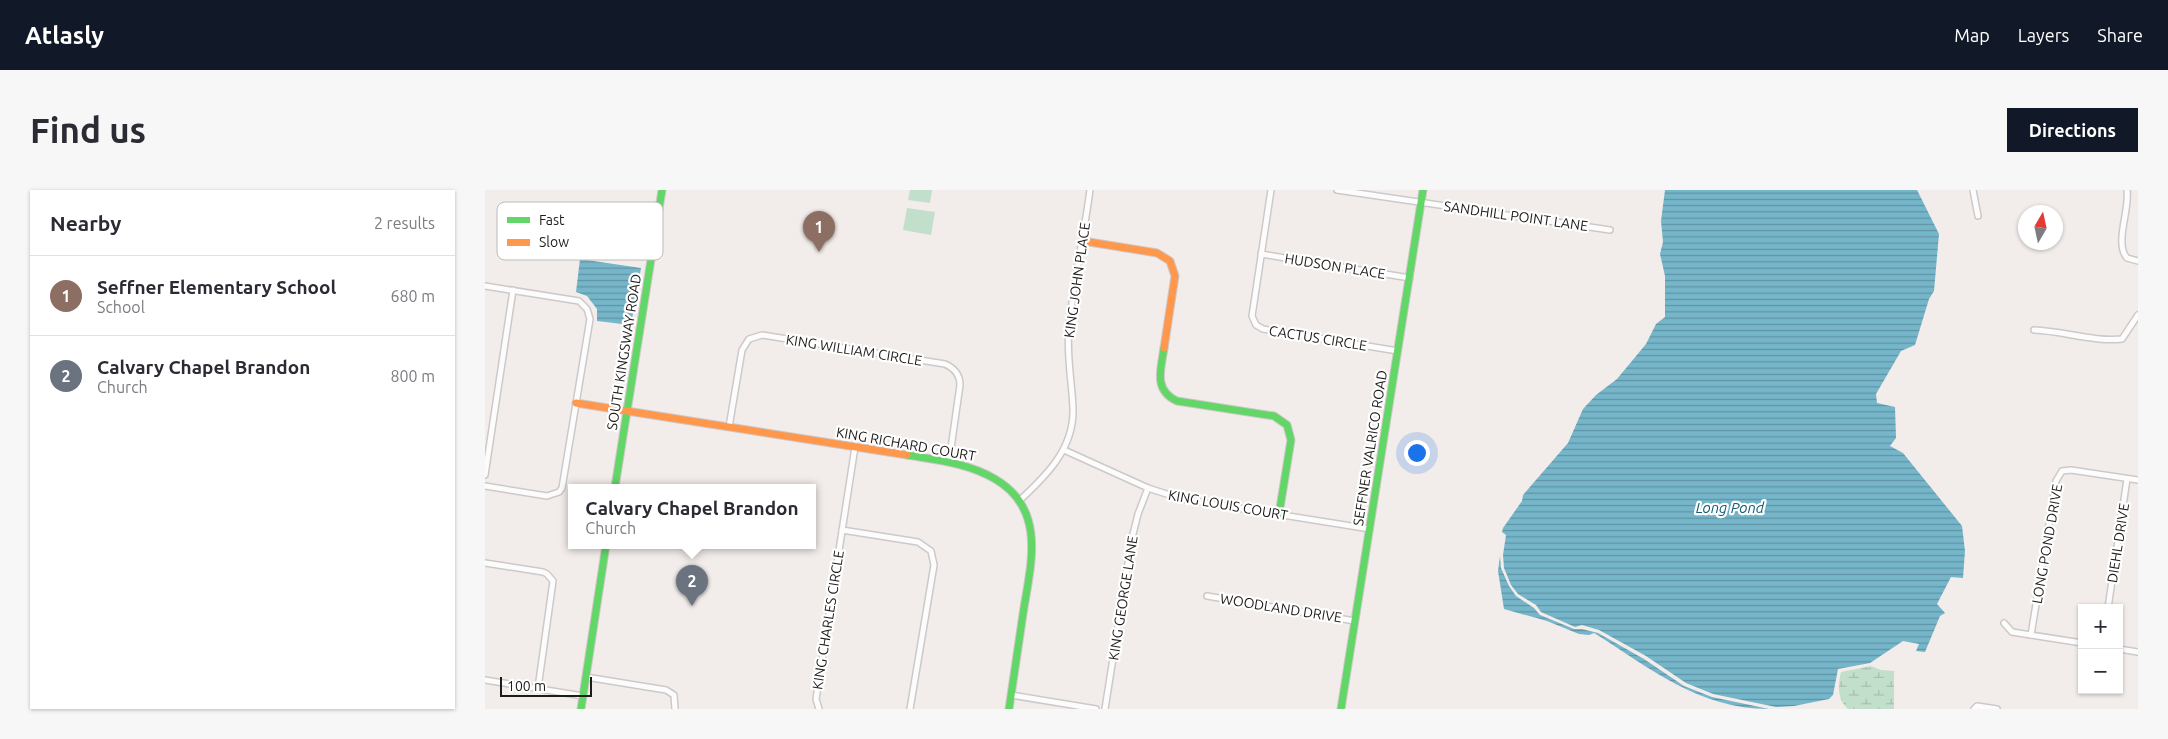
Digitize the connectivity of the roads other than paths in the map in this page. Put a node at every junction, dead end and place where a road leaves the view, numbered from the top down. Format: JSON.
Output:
{"nodes":[{"id":1,"x":1090,"y":190,"type":"edge"},
{"id":2,"x":1271,"y":190,"type":"edge"},
{"id":3,"x":1337,"y":190,"type":"edge"},
{"id":4,"x":1423,"y":190,"type":"edge"},
{"id":5,"x":1973,"y":190,"type":"edge"},
{"id":6,"x":2127,"y":190,"type":"edge"},
{"id":7,"x":1421,"y":203,"type":"junction"},
{"id":8,"x":1978,"y":216,"type":"dead end"},
{"id":9,"x":1611,"y":230,"type":"dead end"},
{"id":10,"x":1083,"y":241,"type":"junction"},
{"id":11,"x":1261,"y":254,"type":"junction"},
{"id":12,"x":651,"y":260,"type":"edge"},
{"id":13,"x":2138,"y":261,"type":"edge"},
{"id":14,"x":1410,"y":278,"type":"junction"},
{"id":15,"x":485,"y":286,"type":"edge"},
{"id":16,"x":513,"y":290,"type":"junction"},
{"id":17,"x":2138,"y":315,"type":"edge"},
{"id":18,"x":2034,"y":330,"type":"dead end"},
{"id":19,"x":1398,"y":351,"type":"junction"},
{"id":20,"x":576,"y":403,"type":"junction"},
{"id":21,"x":628,"y":412,"type":"junction"},
{"id":22,"x":729,"y":427,"type":"junction"},
{"id":23,"x":855,"y":447,"type":"junction"},
{"id":24,"x":1064,"y":450,"type":"junction"},
{"id":25,"x":949,"y":462,"type":"junction"},
{"id":26,"x":485,"y":475,"type":"edge"},
{"id":27,"x":2127,"y":479,"type":"junction"},
{"id":28,"x":2138,"y":480,"type":"edge"},
{"id":29,"x":616,"y":484,"type":"edge"},
{"id":30,"x":485,"y":486,"type":"edge"},
{"id":31,"x":1148,"y":488,"type":"junction"},
{"id":32,"x":1019,"y":501,"type":"junction"},
{"id":33,"x":1279,"y":514,"type":"junction"},
{"id":34,"x":1370,"y":529,"type":"junction"},
{"id":35,"x":842,"y":530,"type":"junction"},
{"id":36,"x":605,"y":549,"type":"edge"},
{"id":37,"x":485,"y":562,"type":"edge"},
{"id":38,"x":1207,"y":596,"type":"dead end"},
{"id":39,"x":2109,"y":604,"type":"edge"},
{"id":40,"x":1355,"y":621,"type":"junction"},
{"id":41,"x":2004,"y":623,"type":"dead end"},
{"id":42,"x":2031,"y":635,"type":"junction"},
{"id":43,"x":2078,"y":642,"type":"edge"},
{"id":44,"x":2123,"y":650,"type":"edge"},
{"id":45,"x":2138,"y":652,"type":"edge"},
{"id":46,"x":586,"y":677,"type":"junction"},
{"id":47,"x":485,"y":680,"type":"edge"},
{"id":48,"x":538,"y":688,"type":"junction"},
{"id":49,"x":583,"y":692,"type":"junction"},
{"id":50,"x":1011,"y":695,"type":"junction"},
{"id":51,"x":581,"y":709,"type":"edge"},
{"id":52,"x":675,"y":709,"type":"edge"},
{"id":53,"x":819,"y":709,"type":"edge"},
{"id":54,"x":911,"y":709,"type":"edge"},
{"id":55,"x":1009,"y":709,"type":"edge"},
{"id":56,"x":1096,"y":709,"type":"edge"},
{"id":57,"x":1105,"y":709,"type":"edge"},
{"id":58,"x":1341,"y":709,"type":"edge"},
{"id":59,"x":1974,"y":709,"type":"edge"},
{"id":60,"x":1997,"y":709,"type":"edge"}],
"edges":[{"from":1,"to":10,"type":"street","name":"KING JOHN PLACE"},
{"from":2,"to":11,"type":"street","name":"CACTUS CIRCLE"},
{"from":3,"to":7,"type":"street","name":"SANDHILL POINT LANE"},
{"from":4,"to":7,"type":"street","name":"SEFFNER VALRICO ROAD"},
{"from":5,"to":8,"type":"street"},
{"from":6,"to":13,"type":"street"},
{"from":7,"to":9,"type":"street","name":"SANDHILL POINT LANE"},
{"from":7,"to":14,"type":"street","name":"SEFFNER VALRICO ROAD"},
{"from":10,"to":24,"type":"street","name":"KING JOHN PLACE"},
{"from":10,"to":33,"type":"street"},
{"from":11,"to":14,"type":"street","name":"HUDSON PLACE"},
{"from":11,"to":19,"type":"street","name":"CACTUS CIRCLE"},
{"from":12,"to":21,"type":"street","name":"SOUTH KINGSWAY ROAD"},
{"from":14,"to":19,"type":"street","name":"SEFFNER VALRICO ROAD"},
{"from":15,"to":16,"type":"street"},
{"from":16,"to":20,"type":"street"},
{"from":16,"to":26,"type":"street"},
{"from":17,"to":18,"type":"street"},
{"from":19,"to":34,"type":"street","name":"SEFFNER VALRICO ROAD"},
{"from":20,"to":21,"type":"street","name":"KING RICHARD COURT"},
{"from":20,"to":30,"type":"street"},
{"from":21,"to":22,"type":"street","name":"KING RICHARD COURT"},
{"from":21,"to":29,"type":"street","name":"SOUTH KINGSWAY ROAD"},
{"from":22,"to":23,"type":"street","name":"KING RICHARD COURT"},
{"from":22,"to":25,"type":"street","name":"KING WILLIAM CIRCLE"},
{"from":23,"to":25,"type":"street","name":"KING RICHARD COURT"},
{"from":23,"to":35,"type":"street","name":"KING CHARLES CIRCLE"},
{"from":24,"to":31,"type":"street","name":"KING LOUIS COURT"},
{"from":24,"to":32,"type":"street","name":"KING JOHN PLACE"},
{"from":25,"to":32,"type":"street","name":"KING RICHARD COURT"},
{"from":27,"to":28,"type":"street","name":"LONG POND DRIVE"},
{"from":27,"to":39,"type":"street","name":"DIEHL DRIVE"},
{"from":27,"to":42,"type":"street","name":"LONG POND DRIVE"},
{"from":31,"to":33,"type":"street","name":"KING LOUIS COURT"},
{"from":31,"to":57,"type":"street","name":"KING GEORGE LANE"},
{"from":32,"to":50,"type":"street","name":"KING RICHARD COURT"},
{"from":33,"to":34,"type":"street","name":"KING LOUIS COURT"},
{"from":34,"to":40,"type":"street","name":"SEFFNER VALRICO ROAD"},
{"from":35,"to":53,"type":"street","name":"KING CHARLES CIRCLE"},
{"from":35,"to":54,"type":"street","name":"KING CHARLES CIRCLE"},
{"from":36,"to":46,"type":"street"},
{"from":37,"to":48,"type":"street"},
{"from":38,"to":40,"type":"street","name":"WOODLAND DRIVE"},
{"from":40,"to":58,"type":"street","name":"SEFFNER VALRICO ROAD"},
{"from":41,"to":42,"type":"street"},
{"from":42,"to":43,"type":"street"},
{"from":44,"to":45,"type":"street"},
{"from":46,"to":49,"type":"street"},
{"from":46,"to":52,"type":"street"},
{"from":47,"to":48,"type":"street"},
{"from":48,"to":49,"type":"street"},
{"from":49,"to":51,"type":"street"},
{"from":50,"to":55,"type":"street","name":"KING RICHARD COURT"},
{"from":50,"to":56,"type":"street"},
{"from":59,"to":60,"type":"street"}]}
